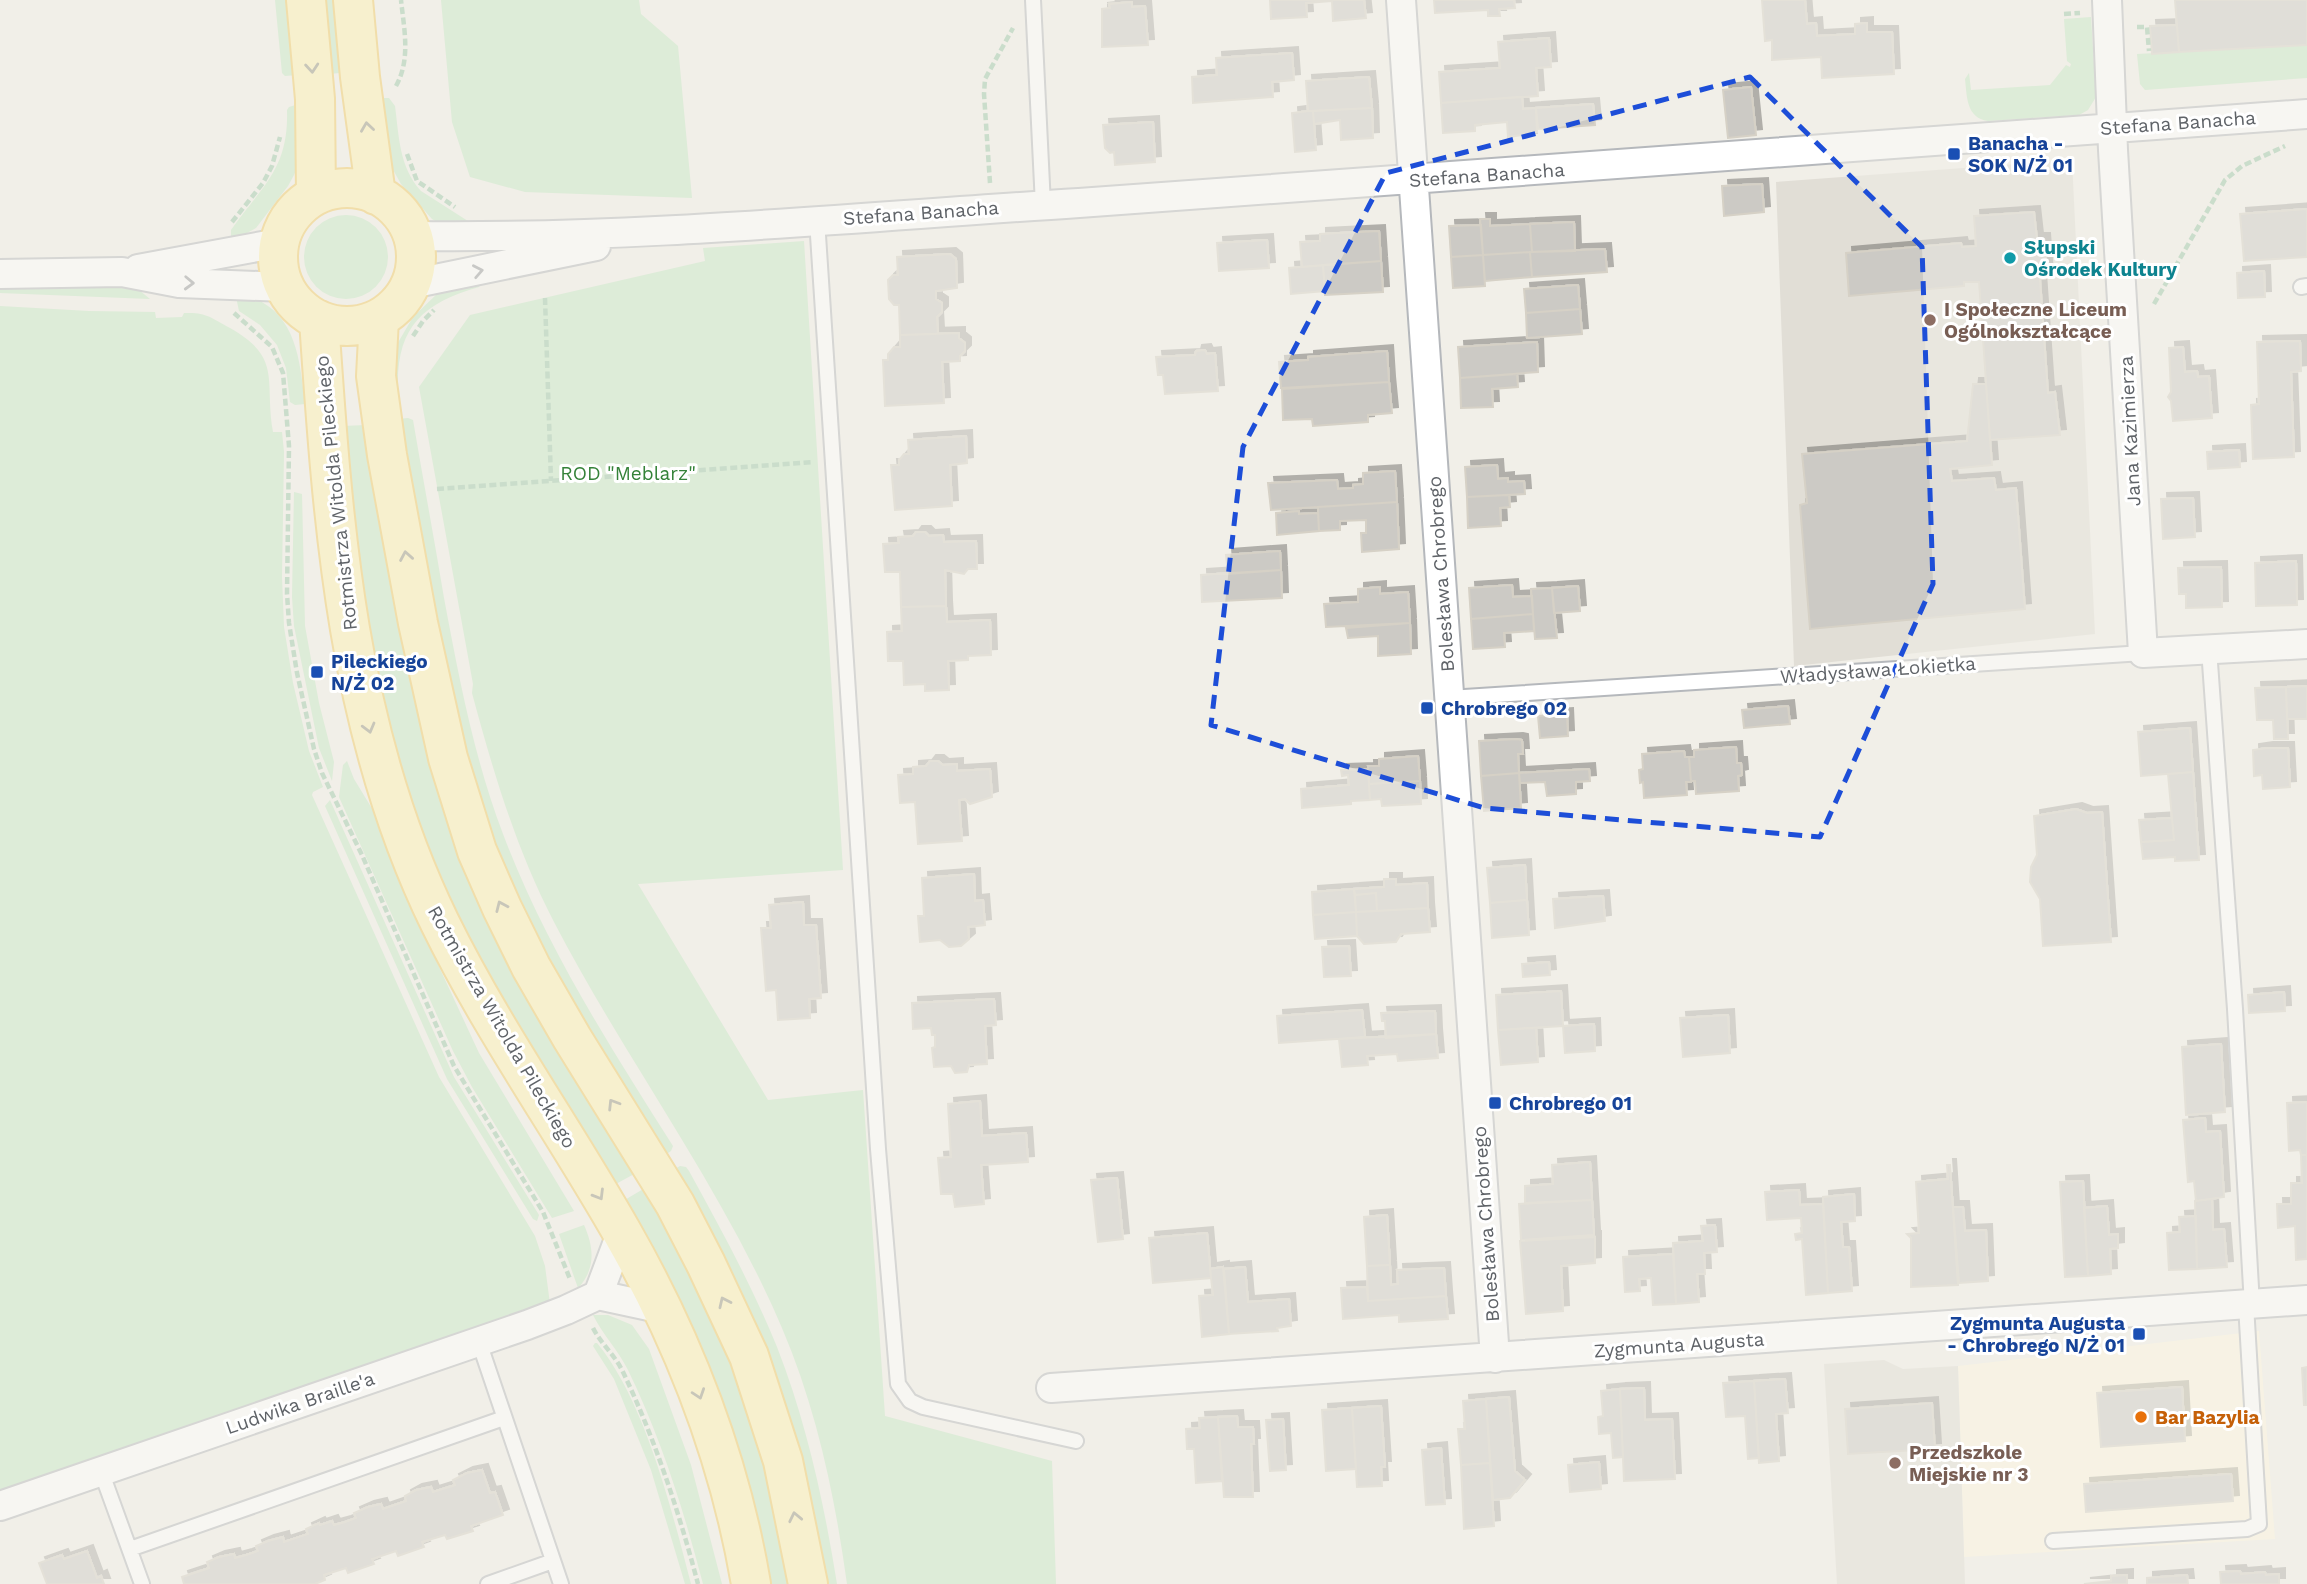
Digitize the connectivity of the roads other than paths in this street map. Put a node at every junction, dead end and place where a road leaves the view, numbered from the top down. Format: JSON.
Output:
{"nodes":[{"id":1,"x":306,"y":0,"type":"edge"},
{"id":2,"x":353,"y":0,"type":"edge"},
{"id":3,"x":1033,"y":0,"type":"edge"},
{"id":4,"x":1401,"y":0,"type":"edge"},
{"id":5,"x":2107,"y":0,"type":"edge"},
{"id":6,"x":2307,"y":114,"type":"edge"},
{"id":7,"x":2112,"y":128,"type":"junction"},
{"id":8,"x":1413,"y":180,"type":"junction"},
{"id":9,"x":316,"y":195,"type":"junction"},
{"id":10,"x":376,"y":195,"type":"junction"},
{"id":11,"x":1042,"y":205,"type":"junction"},
{"id":12,"x":817,"y":220,"type":"junction"},
{"id":13,"x":666,"y":230,"type":"junction"},
{"id":14,"x":413,"y":236,"type":"junction"},
{"id":15,"x":279,"y":243,"type":"junction"},
{"id":16,"x":122,"y":272,"type":"junction"},
{"id":17,"x":0,"y":274,"type":"edge"},
{"id":18,"x":284,"y":287,"type":"junction"},
{"id":19,"x":424,"y":295,"type":"junction"},
{"id":20,"x":379,"y":319,"type":"junction"},
{"id":21,"x":319,"y":320,"type":"junction"},
{"id":22,"x":2307,"y":644,"type":"edge"},
{"id":23,"x":2209,"y":649,"type":"junction"},
{"id":24,"x":2143,"y":653,"type":"junction"},
{"id":25,"x":1449,"y":698,"type":"junction"},
{"id":26,"x":622,"y":1231,"type":"junction"},
{"id":27,"x":2307,"y":1300,"type":"edge"},
{"id":28,"x":2249,"y":1305,"type":"junction"},
{"id":29,"x":593,"y":1306,"type":"junction"},
{"id":30,"x":663,"y":1308,"type":"junction"},
{"id":31,"x":479,"y":1342,"type":"junction"},
{"id":32,"x":1495,"y":1358,"type":"junction"},
{"id":33,"x":1051,"y":1388,"type":"dead end"},
{"id":34,"x":504,"y":1418,"type":"junction"},
{"id":35,"x":1076,"y":1441,"type":"dead end"},
{"id":36,"x":101,"y":1471,"type":"junction"},
{"id":37,"x":0,"y":1506,"type":"edge"},
{"id":38,"x":2053,"y":1541,"type":"dead end"},
{"id":39,"x":130,"y":1549,"type":"junction"},
{"id":40,"x":553,"y":1560,"type":"junction"},
{"id":41,"x":142,"y":1584,"type":"edge"},
{"id":42,"x":488,"y":1584,"type":"edge"},
{"id":43,"x":561,"y":1584,"type":"edge"},
{"id":44,"x":751,"y":1584,"type":"edge"},
{"id":45,"x":808,"y":1584,"type":"edge"}],
"edges":[{"from":1,"to":9,"type":"main road","one_way":true},
{"from":10,"to":2,"type":"main road","one_way":true},
{"from":3,"to":11,"type":"lane"},
{"from":4,"to":8,"type":"street","name":"Bolesława Chrobrego"},
{"from":5,"to":7,"type":"street","name":"Jana Kazimierza"},
{"from":6,"to":7,"type":"street","name":"Stefana Banacha"},
{"from":7,"to":8,"type":"street","name":"Stefana Banacha"},
{"from":7,"to":24,"type":"street","name":"Jana Kazimierza"},
{"from":8,"to":11,"type":"street","name":"Stefana Banacha"},
{"from":8,"to":25,"type":"street","name":"Bolesława Chrobrego"},
{"from":9,"to":10,"type":"main road"},
{"from":9,"to":15,"type":"main road"},
{"from":10,"to":14,"type":"main road"},
{"from":11,"to":12,"type":"street","name":"Stefana Banacha"},
{"from":12,"to":13,"type":"street","name":"Stefana Banacha"},
{"from":12,"to":35,"type":"lane"},
{"from":13,"to":14,"type":"street","name":"Stefana Banacha"},
{"from":19,"to":13,"type":"street","name":"Stefana Banacha","one_way":true},
{"from":14,"to":19,"type":"main road"},
{"from":15,"to":16,"type":"street"},
{"from":15,"to":18,"type":"main road"},
{"from":16,"to":17,"type":"street"},
{"from":16,"to":18,"type":"street","one_way":true},
{"from":18,"to":21,"type":"main road"},
{"from":19,"to":20,"type":"main road"},
{"from":20,"to":21,"type":"main road"},
{"from":45,"to":20,"type":"main road","one_way":true},
{"from":21,"to":26,"type":"main road","name":"Rotmistrza Witolda Pileckiego","one_way":true},
{"from":22,"to":23,"type":"street","name":"Władysława Łokietka"},
{"from":23,"to":24,"type":"street","name":"Władysława Łokietka"},
{"from":23,"to":28,"type":"lane"},
{"from":24,"to":25,"type":"lane","name":"Władysława Łokietka"},
{"from":25,"to":32,"type":"street","name":"Bolesława Chrobrego"},
{"from":26,"to":29,"type":"street"},
{"from":26,"to":30,"type":"main road","name":"Rotmistrza Witolda Pileckiego"},
{"from":27,"to":28,"type":"street","name":"Zygmunta Augusta"},
{"from":28,"to":32,"type":"street","name":"Zygmunta Augusta"},
{"from":28,"to":38,"type":"lane"},
{"from":29,"to":30,"type":"street"},
{"from":29,"to":31,"type":"street","name":"Ludwika Braille'a"},
{"from":30,"to":44,"type":"main road","name":"Rotmistrza Witolda Pileckiego","one_way":true},
{"from":31,"to":34,"type":"lane"},
{"from":31,"to":36,"type":"street","name":"Ludwika Braille'a"},
{"from":32,"to":33,"type":"street","name":"Zygmunta Augusta"},
{"from":34,"to":39,"type":"lane"},
{"from":34,"to":40,"type":"lane"},
{"from":36,"to":37,"type":"street","name":"Ludwika Braille'a"},
{"from":36,"to":39,"type":"lane"},
{"from":39,"to":41,"type":"lane"},
{"from":40,"to":42,"type":"lane"},
{"from":40,"to":43,"type":"lane"}]}
